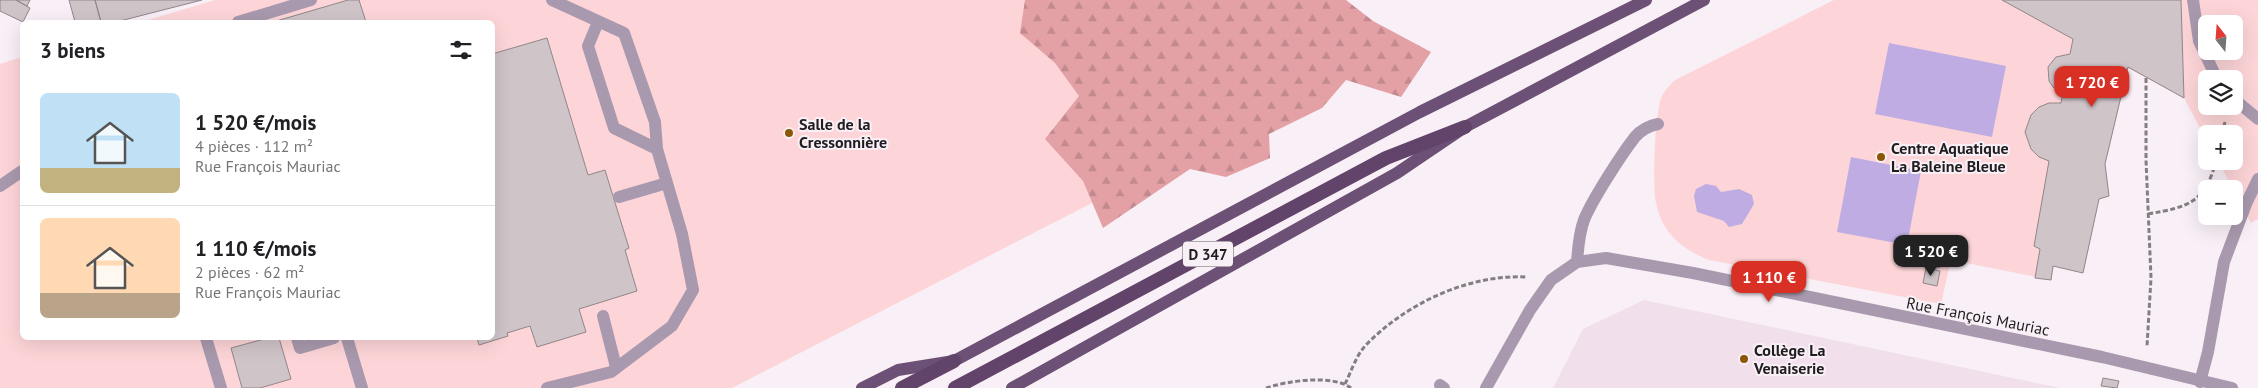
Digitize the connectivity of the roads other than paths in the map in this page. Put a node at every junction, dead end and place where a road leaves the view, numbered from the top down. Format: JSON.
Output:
{"nodes":[{"id":1,"x":311,"y":0,"type":"edge"},
{"id":2,"x":552,"y":0,"type":"edge"},
{"id":3,"x":1646,"y":0,"type":"edge"},
{"id":4,"x":1704,"y":0,"type":"edge"},
{"id":5,"x":2193,"y":0,"type":"edge"},
{"id":6,"x":245,"y":20,"type":"edge"},
{"id":7,"x":598,"y":22,"type":"junction"},
{"id":8,"x":2213,"y":70,"type":"edge"},
{"id":9,"x":2243,"y":107,"type":"edge"},
{"id":10,"x":2258,"y":119,"type":"edge"},
{"id":11,"x":1658,"y":124,"type":"dead end"},
{"id":12,"x":1464,"y":127,"type":"junction"},
{"id":13,"x":657,"y":149,"type":"junction"},
{"id":14,"x":20,"y":172,"type":"edge"},
{"id":15,"x":2258,"y":179,"type":"edge"},
{"id":16,"x":667,"y":183,"type":"junction"},
{"id":17,"x":0,"y":186,"type":"edge"},
{"id":18,"x":619,"y":197,"type":"dead end"},
{"id":19,"x":1577,"y":262,"type":"junction"},
{"id":20,"x":603,"y":316,"type":"dead end"},
{"id":21,"x":207,"y":340,"type":"edge"},
{"id":22,"x":298,"y":340,"type":"edge"},
{"id":23,"x":327,"y":340,"type":"edge"},
{"id":24,"x":348,"y":340,"type":"edge"},
{"id":25,"x":954,"y":361,"type":"junction"},
{"id":26,"x":616,"y":368,"type":"junction"},
{"id":27,"x":2200,"y":385,"type":"edge"},
{"id":28,"x":221,"y":388,"type":"edge"},
{"id":29,"x":362,"y":388,"type":"edge"},
{"id":30,"x":547,"y":388,"type":"edge"},
{"id":31,"x":862,"y":388,"type":"edge"},
{"id":32,"x":902,"y":388,"type":"edge"},
{"id":33,"x":955,"y":388,"type":"edge"},
{"id":34,"x":1012,"y":388,"type":"edge"},
{"id":35,"x":1486,"y":388,"type":"edge"},
{"id":36,"x":2232,"y":388,"type":"edge"}],
"edges":[{"from":1,"to":6,"type":"street"},
{"from":2,"to":7,"type":"street"},
{"from":3,"to":25,"type":"main road","number":"D 347"},
{"from":4,"to":12,"type":"main road"},
{"from":5,"to":8,"type":"street"},
{"from":7,"to":13,"type":"street"},
{"from":7,"to":13,"type":"street"},
{"from":9,"to":10,"type":"street"},
{"from":11,"to":19,"type":"street"},
{"from":12,"to":33,"type":"highway","number":"D 347"},
{"from":12,"to":34,"type":"main road"},
{"from":13,"to":16,"type":"street"},
{"from":14,"to":17,"type":"street"},
{"from":15,"to":27,"type":"street"},
{"from":16,"to":18,"type":"street"},
{"from":16,"to":26,"type":"street"},
{"from":19,"to":27,"type":"street","name":"Rue François Mauriac"},
{"from":19,"to":35,"type":"street","name":"Rue François Mauriac"},
{"from":20,"to":26,"type":"street"},
{"from":21,"to":28,"type":"street"},
{"from":22,"to":23,"type":"street"},
{"from":24,"to":29,"type":"street"},
{"from":25,"to":31,"type":"main road"},
{"from":25,"to":32,"type":"highway","number":"D 347"},
{"from":26,"to":30,"type":"street"},
{"from":27,"to":36,"type":"street","name":"Rue François Mauriac"}]}
